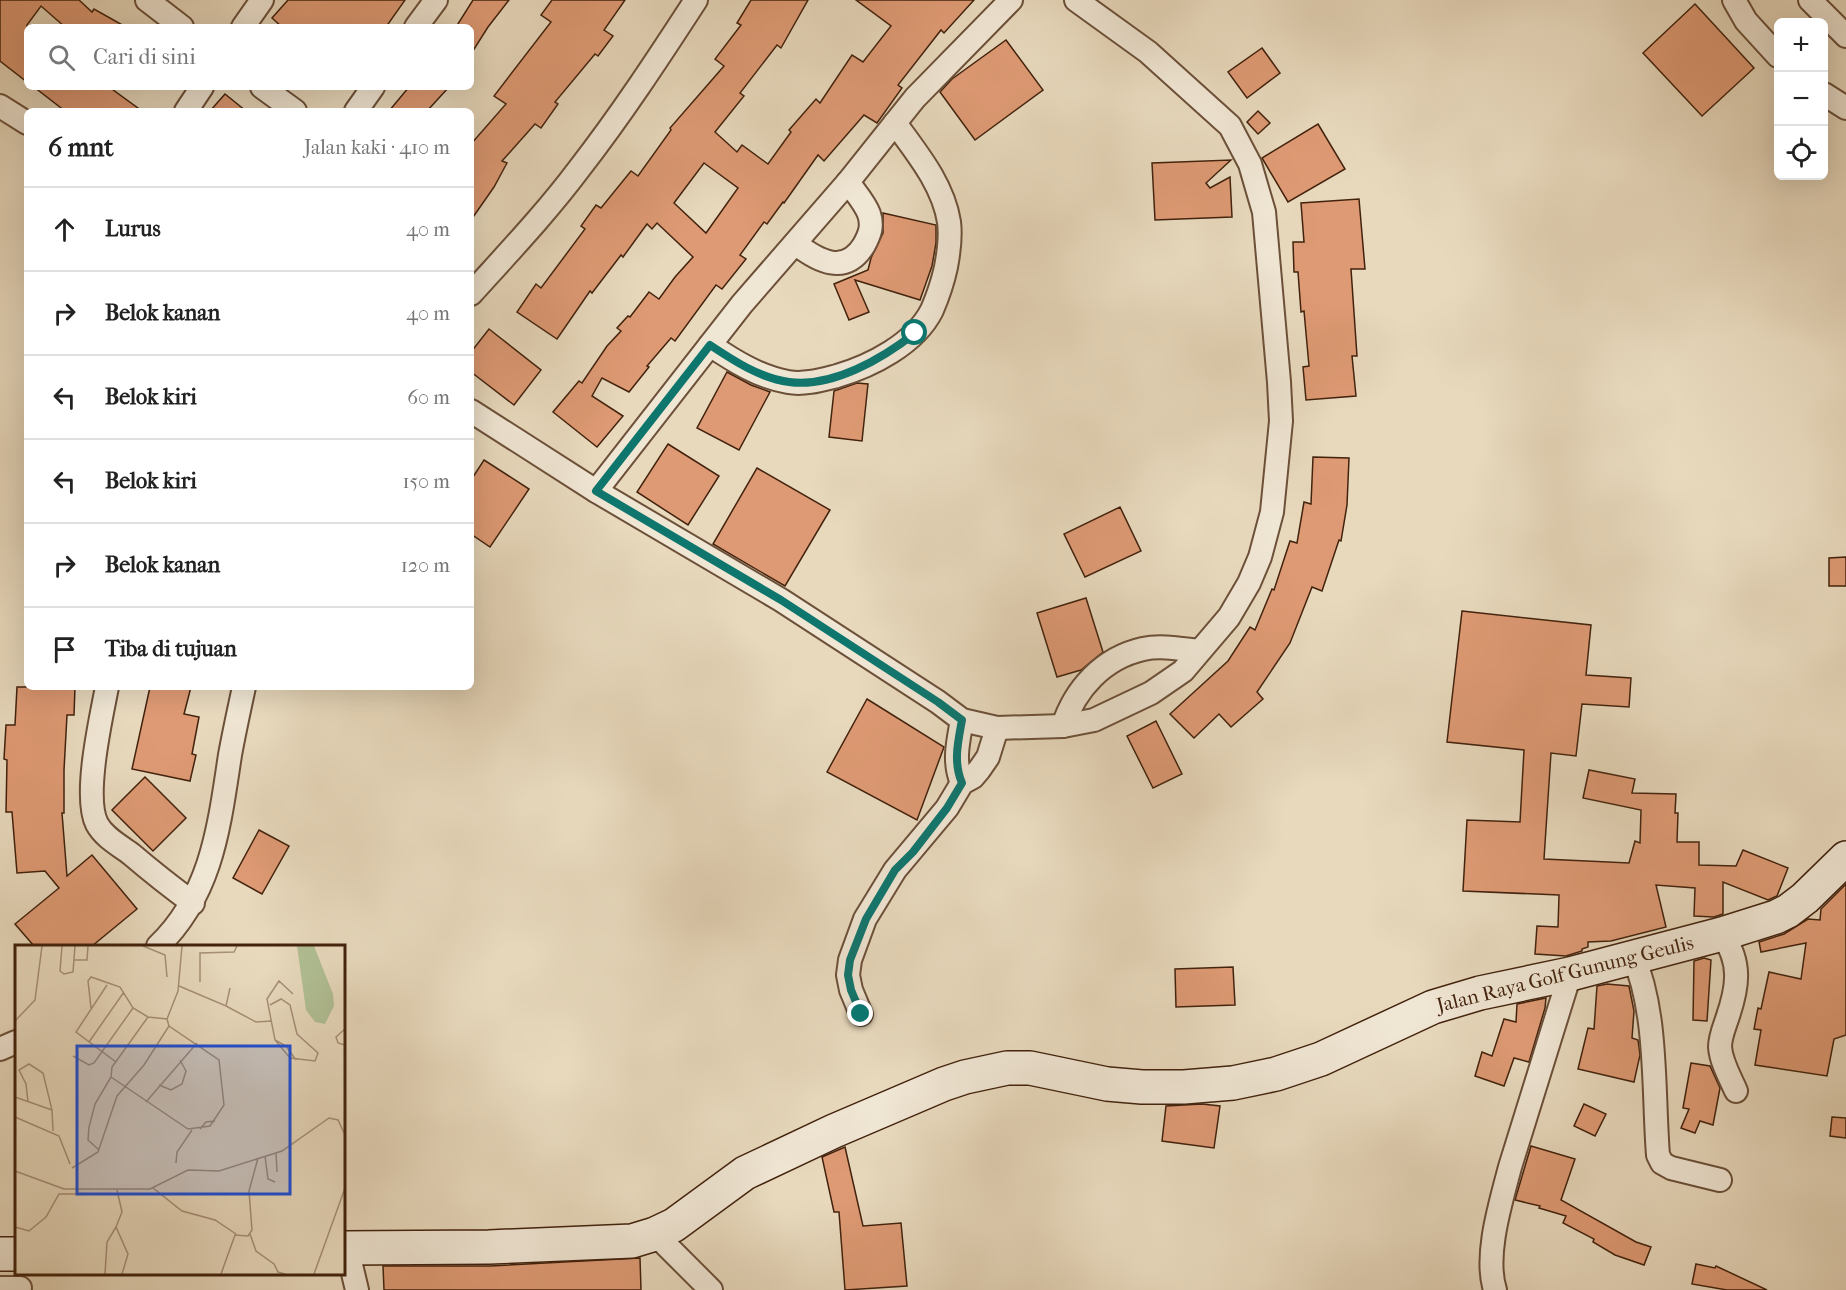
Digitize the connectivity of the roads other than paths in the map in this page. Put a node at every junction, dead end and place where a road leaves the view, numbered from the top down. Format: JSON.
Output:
{"nodes":[{"id":1,"x":147,"y":0,"type":"edge"},
{"id":2,"x":262,"y":0,"type":"edge"},
{"id":3,"x":436,"y":0,"type":"edge"},
{"id":4,"x":696,"y":0,"type":"edge"},
{"id":5,"x":1011,"y":0,"type":"edge"},
{"id":6,"x":1076,"y":0,"type":"edge"},
{"id":7,"x":1734,"y":0,"type":"edge"},
{"id":8,"x":1809,"y":0,"type":"edge"},
{"id":9,"x":178,"y":24,"type":"edge"},
{"id":10,"x":245,"y":24,"type":"edge"},
{"id":11,"x":418,"y":24,"type":"edge"},
{"id":12,"x":1846,"y":36,"type":"edge"},
{"id":13,"x":1774,"y":51,"type":"edge"},
{"id":14,"x":200,"y":90,"type":"edge"},
{"id":15,"x":266,"y":90,"type":"edge"},
{"id":16,"x":371,"y":90,"type":"edge"},
{"id":17,"x":1828,"y":97,"type":"edge"},
{"id":18,"x":0,"y":106,"type":"edge"},
{"id":19,"x":188,"y":108,"type":"edge"},
{"id":20,"x":292,"y":108,"type":"edge"},
{"id":21,"x":358,"y":108,"type":"edge"},
{"id":22,"x":1846,"y":108,"type":"edge"},
{"id":23,"x":24,"y":121,"type":"edge"},
{"id":24,"x":895,"y":123,"type":"junction"},
{"id":25,"x":848,"y":182,"type":"junction"},
{"id":26,"x":795,"y":244,"type":"junction"},
{"id":27,"x":474,"y":291,"type":"edge"},
{"id":28,"x":710,"y":345,"type":"junction"},
{"id":29,"x":474,"y":413,"type":"edge"},
{"id":30,"x":596,"y":491,"type":"junction"},
{"id":31,"x":1199,"y":651,"type":"junction"},
{"id":32,"x":107,"y":690,"type":"edge"},
{"id":33,"x":243,"y":690,"type":"edge"},
{"id":34,"x":962,"y":720,"type":"junction"},
{"id":35,"x":1063,"y":726,"type":"junction"},
{"id":36,"x":997,"y":728,"type":"junction"},
{"id":37,"x":962,"y":783,"type":"junction"},
{"id":38,"x":1846,"y":858,"type":"edge"},
{"id":39,"x":193,"y":903,"type":"junction"},
{"id":40,"x":1722,"y":934,"type":"junction"},
{"id":41,"x":159,"y":945,"type":"edge"},
{"id":42,"x":1633,"y":956,"type":"junction"},
{"id":43,"x":1570,"y":974,"type":"junction"},
{"id":44,"x":861,"y":1014,"type":"dead end"},
{"id":45,"x":15,"y":1042,"type":"edge"},
{"id":46,"x":0,"y":1048,"type":"edge"},
{"id":47,"x":1736,"y":1091,"type":"dead end"},
{"id":48,"x":1720,"y":1180,"type":"dead end"},
{"id":49,"x":655,"y":1234,"type":"junction"},
{"id":50,"x":345,"y":1248,"type":"edge"},
{"id":51,"x":357,"y":1290,"type":"edge"},
{"id":52,"x":711,"y":1290,"type":"edge"},
{"id":53,"x":1495,"y":1290,"type":"edge"}],
"edges":[{"from":1,"to":9,"type":"street"},
{"from":2,"to":10,"type":"street"},
{"from":3,"to":11,"type":"street"},
{"from":4,"to":27,"type":"street"},
{"from":5,"to":24,"type":"street"},
{"from":6,"to":31,"type":"street"},
{"from":7,"to":13,"type":"street"},
{"from":8,"to":12,"type":"street"},
{"from":14,"to":19,"type":"street"},
{"from":15,"to":20,"type":"street"},
{"from":16,"to":21,"type":"street"},
{"from":17,"to":22,"type":"street"},
{"from":18,"to":23,"type":"street"},
{"from":24,"to":25,"type":"street"},
{"from":24,"to":28,"type":"street"},
{"from":25,"to":26,"type":"street"},
{"from":25,"to":26,"type":"street"},
{"from":26,"to":28,"type":"street"},
{"from":28,"to":30,"type":"street"},
{"from":29,"to":30,"type":"street"},
{"from":30,"to":34,"type":"street"},
{"from":31,"to":35,"type":"street"},
{"from":31,"to":35,"type":"street"},
{"from":32,"to":39,"type":"street"},
{"from":33,"to":39,"type":"street"},
{"from":34,"to":36,"type":"street"},
{"from":34,"to":37,"type":"street"},
{"from":35,"to":36,"type":"street"},
{"from":36,"to":37,"type":"street"},
{"from":37,"to":44,"type":"street"},
{"from":38,"to":40,"type":"main road","name":"Jalan Raya Golf Gunung Geulis"},
{"from":39,"to":41,"type":"street"},
{"from":40,"to":42,"type":"main road","name":"Jalan Raya Golf Gunung Geulis"},
{"from":40,"to":47,"type":"street"},
{"from":42,"to":43,"type":"main road","name":"Jalan Raya Golf Gunung Geulis"},
{"from":42,"to":48,"type":"street"},
{"from":43,"to":49,"type":"main road","name":"Jalan Raya Golf Gunung Geulis"},
{"from":43,"to":53,"type":"street"},
{"from":45,"to":46,"type":"street"},
{"from":49,"to":50,"type":"main road","name":"Jalan Raya Golf Gunung Geulis"},
{"from":49,"to":52,"type":"street"},
{"from":50,"to":51,"type":"street"}]}
